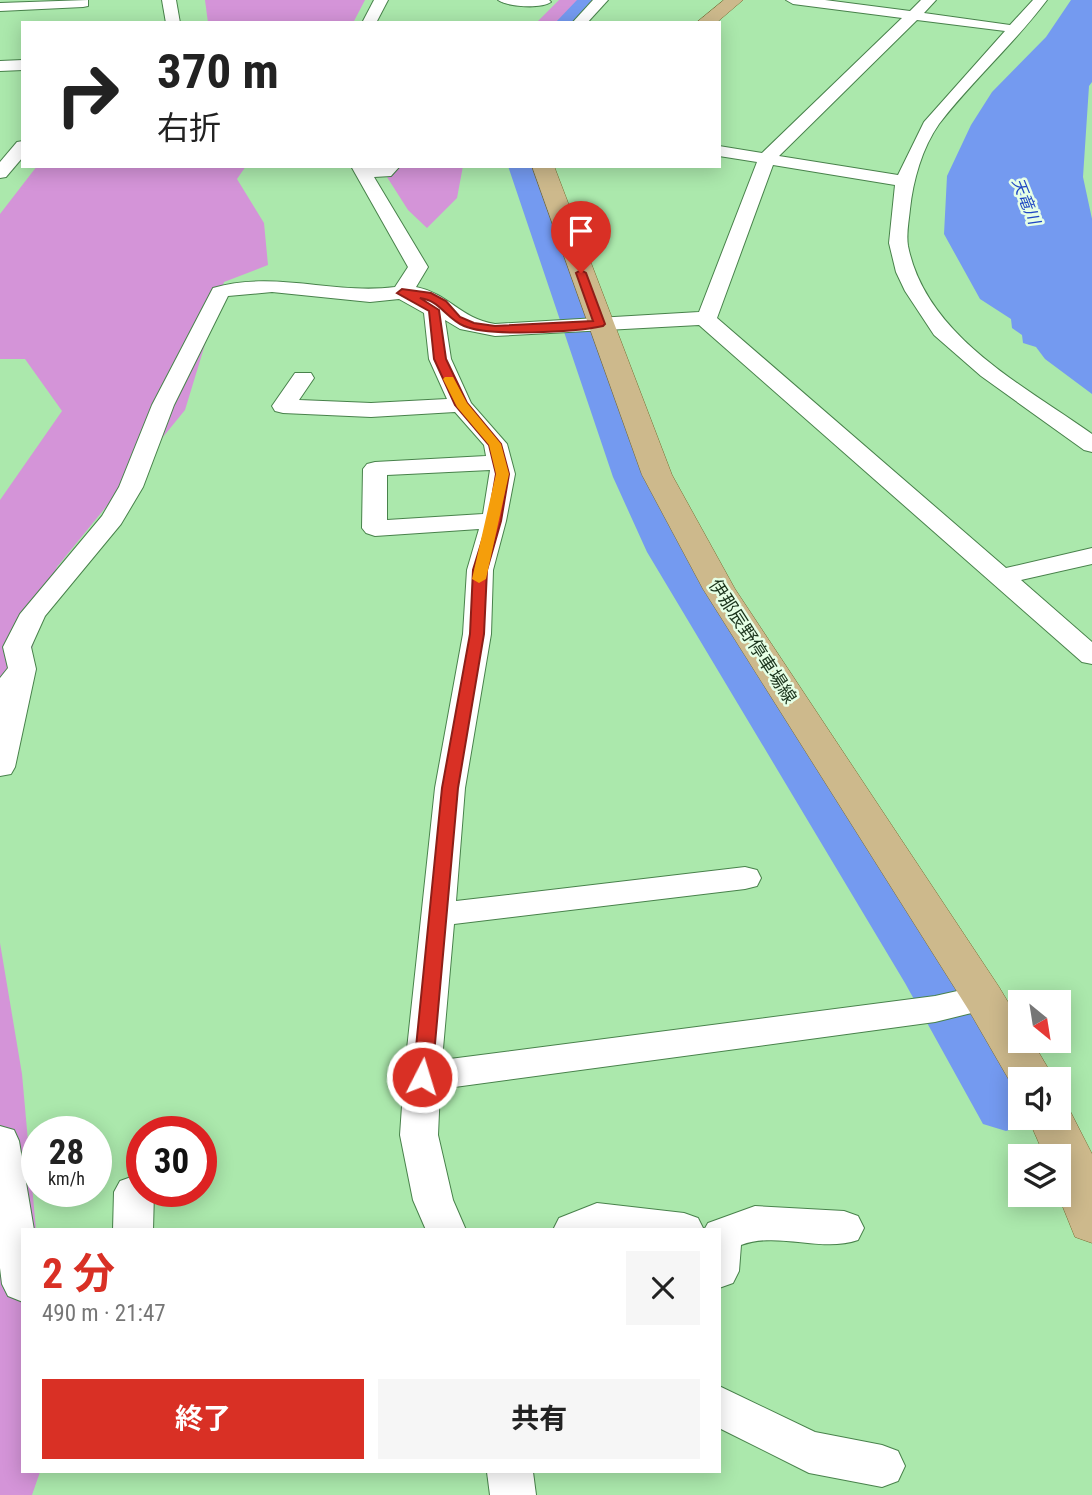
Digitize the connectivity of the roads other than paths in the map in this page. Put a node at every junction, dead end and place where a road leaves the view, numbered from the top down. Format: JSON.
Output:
{"nodes":[{"id":1,"x":169,"y":0,"type":"edge"},
{"id":2,"x":381,"y":0,"type":"edge"},
{"id":3,"x":505,"y":0,"type":"edge"},
{"id":4,"x":601,"y":0,"type":"edge"},
{"id":5,"x":735,"y":0,"type":"edge"},
{"id":6,"x":793,"y":0,"type":"edge"},
{"id":7,"x":929,"y":0,"type":"edge"},
{"id":8,"x":1040,"y":0,"type":"edge"},
{"id":9,"x":83,"y":1,"type":"edge"},
{"id":10,"x":541,"y":5,"type":"edge"},
{"id":11,"x":0,"y":7,"type":"edge"},
{"id":12,"x":914,"y":15,"type":"junction"},
{"id":13,"x":82,"y":21,"type":"edge"},
{"id":14,"x":173,"y":21,"type":"edge"},
{"id":15,"x":370,"y":21,"type":"edge"},
{"id":16,"x":581,"y":21,"type":"edge"},
{"id":17,"x":708,"y":21,"type":"edge"},
{"id":18,"x":1004,"y":27,"type":"dead end"},
{"id":19,"x":21,"y":65,"type":"edge"},
{"id":20,"x":0,"y":66,"type":"edge"},
{"id":21,"x":19,"y":140,"type":"edge"},
{"id":22,"x":721,"y":151,"type":"edge"},
{"id":23,"x":767,"y":158,"type":"junction"},
{"id":24,"x":390,"y":168,"type":"edge"},
{"id":25,"x":544,"y":168,"type":"edge"},
{"id":26,"x":361,"y":169,"type":"edge"},
{"id":27,"x":0,"y":173,"type":"edge"},
{"id":28,"x":904,"y":181,"type":"junction"},
{"id":29,"x":402,"y":293,"type":"junction"},
{"id":30,"x":707,"y":318,"type":"junction"},
{"id":31,"x":600,"y":324,"type":"junction"},
{"id":32,"x":303,"y":378,"type":"dead end"},
{"id":33,"x":461,"y":405,"type":"junction"},
{"id":34,"x":1092,"y":445,"type":"edge"},
{"id":35,"x":499,"y":462,"type":"junction"},
{"id":36,"x":494,"y":521,"type":"junction"},
{"id":37,"x":1092,"y":556,"type":"edge"},
{"id":38,"x":1002,"y":577,"type":"junction"},
{"id":39,"x":1092,"y":656,"type":"edge"},
{"id":40,"x":22,"y":669,"type":"junction"},
{"id":41,"x":0,"y":697,"type":"edge"},
{"id":42,"x":0,"y":766,"type":"edge"},
{"id":43,"x":745,"y":878,"type":"dead end"},
{"id":44,"x":436,"y":915,"type":"junction"},
{"id":45,"x":984,"y":998,"type":"junction"},
{"id":46,"x":1024,"y":1067,"type":"edge"},
{"id":47,"x":422,"y":1077,"type":"junction"},
{"id":48,"x":0,"y":1141,"type":"edge"},
{"id":49,"x":1071,"y":1152,"type":"edge"},
{"id":50,"x":1092,"y":1223,"type":"edge"},
{"id":51,"x":445,"y":1228,"type":"edge"},
{"id":52,"x":577,"y":1228,"type":"edge"},
{"id":53,"x":640,"y":1228,"type":"edge"},
{"id":54,"x":844,"y":1228,"type":"dead end"},
{"id":55,"x":721,"y":1238,"type":"edge"},
{"id":56,"x":21,"y":1272,"type":"edge"},
{"id":57,"x":721,"y":1407,"type":"edge"},
{"id":58,"x":882,"y":1466,"type":"dead end"},
{"id":59,"x":510,"y":1473,"type":"edge"},
{"id":60,"x":513,"y":1495,"type":"edge"}],
"edges":[{"from":1,"to":14,"type":"street"},
{"from":2,"to":15,"type":"street"},
{"from":3,"to":10,"type":"street"},
{"from":4,"to":16,"type":"street"},
{"from":5,"to":17,"type":"main road"},
{"from":6,"to":12,"type":"street"},
{"from":7,"to":12,"type":"street"},
{"from":8,"to":28,"type":"street"},
{"from":9,"to":11,"type":"street"},
{"from":9,"to":13,"type":"street"},
{"from":12,"to":18,"type":"street"},
{"from":12,"to":23,"type":"street"},
{"from":19,"to":20,"type":"street"},
{"from":21,"to":27,"type":"street"},
{"from":22,"to":23,"type":"street"},
{"from":23,"to":28,"type":"street"},
{"from":23,"to":30,"type":"street"},
{"from":24,"to":26,"type":"street"},
{"from":25,"to":31,"type":"main road","name":"伊那辰野停車場線"},
{"from":26,"to":29,"type":"street"},
{"from":28,"to":34,"type":"street"},
{"from":29,"to":31,"type":"street"},
{"from":29,"to":33,"type":"street"},
{"from":29,"to":40,"type":"street"},
{"from":30,"to":31,"type":"street"},
{"from":30,"to":38,"type":"street"},
{"from":31,"to":45,"type":"main road","name":"伊那辰野停車場線"},
{"from":32,"to":33,"type":"street"},
{"from":33,"to":35,"type":"street"},
{"from":35,"to":36,"type":"street"},
{"from":35,"to":36,"type":"street"},
{"from":36,"to":44,"type":"street"},
{"from":37,"to":38,"type":"street"},
{"from":38,"to":39,"type":"street"},
{"from":40,"to":41,"type":"street"},
{"from":40,"to":42,"type":"street"},
{"from":43,"to":44,"type":"street"},
{"from":44,"to":47,"type":"street"},
{"from":45,"to":46,"type":"main road","name":"伊那辰野停車場線"},
{"from":45,"to":47,"type":"street"},
{"from":47,"to":51,"type":"street"},
{"from":48,"to":56,"type":"street"},
{"from":49,"to":50,"type":"main road"},
{"from":52,"to":53,"type":"street"},
{"from":54,"to":55,"type":"street"},
{"from":57,"to":58,"type":"street"},
{"from":59,"to":60,"type":"street"}]}
